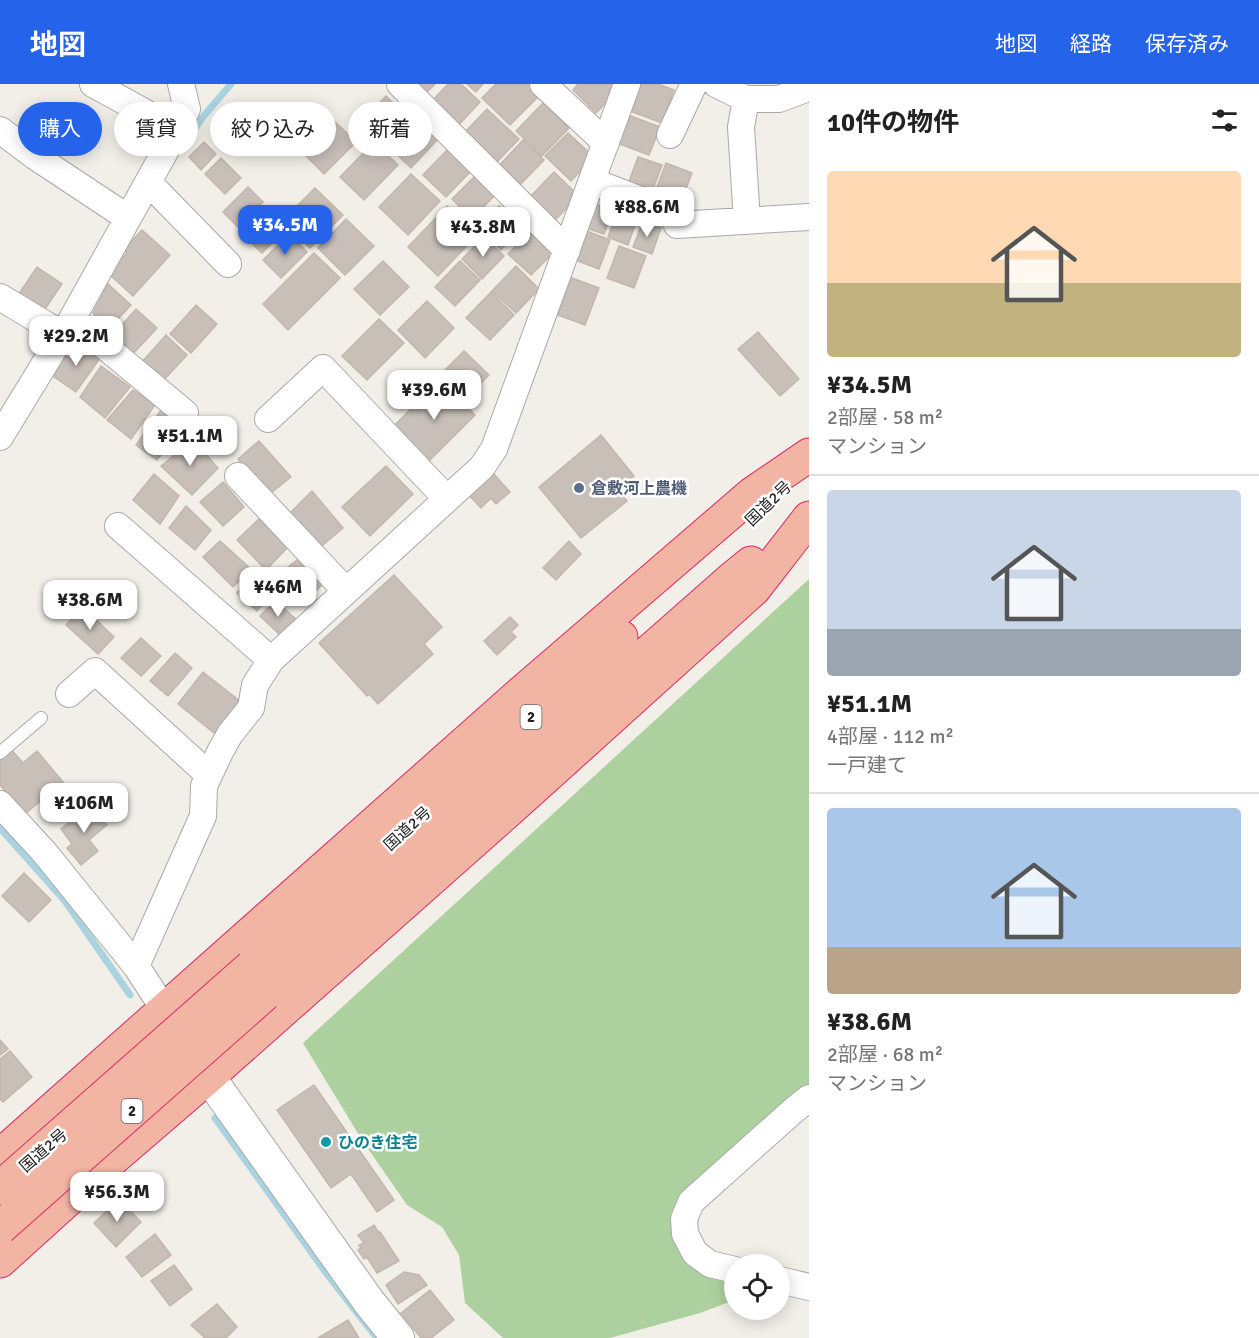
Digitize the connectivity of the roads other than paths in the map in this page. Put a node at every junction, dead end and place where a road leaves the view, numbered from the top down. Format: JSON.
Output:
{"nodes":[{"id":1,"x":93,"y":84,"type":"edge"},
{"id":2,"x":181,"y":84,"type":"edge"},
{"id":3,"x":400,"y":84,"type":"edge"},
{"id":4,"x":543,"y":84,"type":"edge"},
{"id":5,"x":627,"y":84,"type":"edge"},
{"id":6,"x":694,"y":84,"type":"edge"},
{"id":7,"x":716,"y":84,"type":"edge"},
{"id":8,"x":808,"y":84,"type":"edge"},
{"id":9,"x":747,"y":99,"type":"junction"},
{"id":10,"x":126,"y":102,"type":"edge"},
{"id":11,"x":185,"y":102,"type":"edge"},
{"id":12,"x":0,"y":130,"type":"edge"},
{"id":13,"x":670,"y":135,"type":"dead end"},
{"id":14,"x":606,"y":143,"type":"junction"},
{"id":15,"x":162,"y":156,"type":"edge"},
{"id":16,"x":592,"y":181,"type":"junction"},
{"id":17,"x":148,"y":182,"type":"junction"},
{"id":18,"x":809,"y":217,"type":"edge"},
{"id":19,"x":128,"y":218,"type":"junction"},
{"id":20,"x":747,"y":220,"type":"junction"},
{"id":21,"x":567,"y":250,"type":"junction"},
{"id":22,"x":228,"y":264,"type":"dead end"},
{"id":23,"x":0,"y":297,"type":"edge"},
{"id":24,"x":67,"y":327,"type":"junction"},
{"id":25,"x":184,"y":413,"type":"dead end"},
{"id":26,"x":268,"y":419,"type":"dead end"},
{"id":27,"x":0,"y":437,"type":"edge"},
{"id":28,"x":809,"y":456,"type":"edge"},
{"id":29,"x":809,"y":463,"type":"edge"},
{"id":30,"x":238,"y":476,"type":"dead end"},
{"id":31,"x":447,"y":499,"type":"junction"},
{"id":32,"x":809,"y":518,"type":"edge"},
{"id":33,"x":118,"y":526,"type":"dead end"},
{"id":34,"x":346,"y":591,"type":"junction"},
{"id":35,"x":271,"y":660,"type":"junction"},
{"id":36,"x":69,"y":694,"type":"dead end"},
{"id":37,"x":41,"y":718,"type":"dead end"},
{"id":38,"x":0,"y":753,"type":"edge"},
{"id":39,"x":209,"y":775,"type":"junction"},
{"id":40,"x":0,"y":804,"type":"edge"},
{"id":41,"x":136,"y":966,"type":"junction"},
{"id":42,"x":258,"y":981,"type":"junction"},
{"id":43,"x":164,"y":1009,"type":"junction"},
{"id":44,"x":209,"y":1076,"type":"junction"},
{"id":45,"x":809,"y":1098,"type":"edge"},
{"id":46,"x":0,"y":1156,"type":"edge"},
{"id":47,"x":0,"y":1188,"type":"edge"},
{"id":48,"x":0,"y":1228,"type":"edge"},
{"id":49,"x":0,"y":1261,"type":"edge"},
{"id":50,"x":724,"y":1267,"type":"edge"},
{"id":51,"x":790,"y":1282,"type":"edge"},
{"id":52,"x":809,"y":1287,"type":"edge"},
{"id":53,"x":398,"y":1338,"type":"edge"}],
"edges":[{"from":1,"to":10,"type":"street"},
{"from":2,"to":11,"type":"street"},
{"from":3,"to":21,"type":"street"},
{"from":4,"to":14,"type":"street"},
{"from":5,"to":14,"type":"street"},
{"from":6,"to":13,"type":"street"},
{"from":7,"to":9,"type":"street"},
{"from":8,"to":9,"type":"street"},
{"from":9,"to":20,"type":"street"},
{"from":12,"to":19,"type":"street"},
{"from":14,"to":16,"type":"street"},
{"from":15,"to":17,"type":"street"},
{"from":16,"to":20,"type":"street"},
{"from":16,"to":21,"type":"street"},
{"from":17,"to":19,"type":"street"},
{"from":17,"to":22,"type":"street"},
{"from":18,"to":20,"type":"street"},
{"from":19,"to":24,"type":"street"},
{"from":21,"to":31,"type":"street"},
{"from":23,"to":24,"type":"street"},
{"from":24,"to":25,"type":"street"},
{"from":24,"to":27,"type":"street"},
{"from":26,"to":31,"type":"street"},
{"from":28,"to":43,"type":"highway"},
{"from":29,"to":42,"type":"highway","name":"国道2号","number":"2"},
{"from":30,"to":34,"type":"street"},
{"from":31,"to":34,"type":"street"},
{"from":32,"to":42,"type":"highway","name":"国道2号","number":"2"},
{"from":32,"to":44,"type":"highway"},
{"from":33,"to":35,"type":"street"},
{"from":34,"to":35,"type":"street"},
{"from":35,"to":39,"type":"street"},
{"from":36,"to":39,"type":"street"},
{"from":37,"to":38,"type":"lane"},
{"from":39,"to":41,"type":"street"},
{"from":40,"to":41,"type":"street"},
{"from":41,"to":43,"type":"street"},
{"from":42,"to":47,"type":"highway","name":"国道2号","number":"2","bridge":true},
{"from":42,"to":48,"type":"highway","name":"国道2号","number":"2","bridge":true},
{"from":43,"to":44,"type":"street"},
{"from":43,"to":46,"type":"highway"},
{"from":44,"to":49,"type":"highway"},
{"from":44,"to":53,"type":"street"},
{"from":45,"to":50,"type":"street"},
{"from":51,"to":52,"type":"street"}]}
